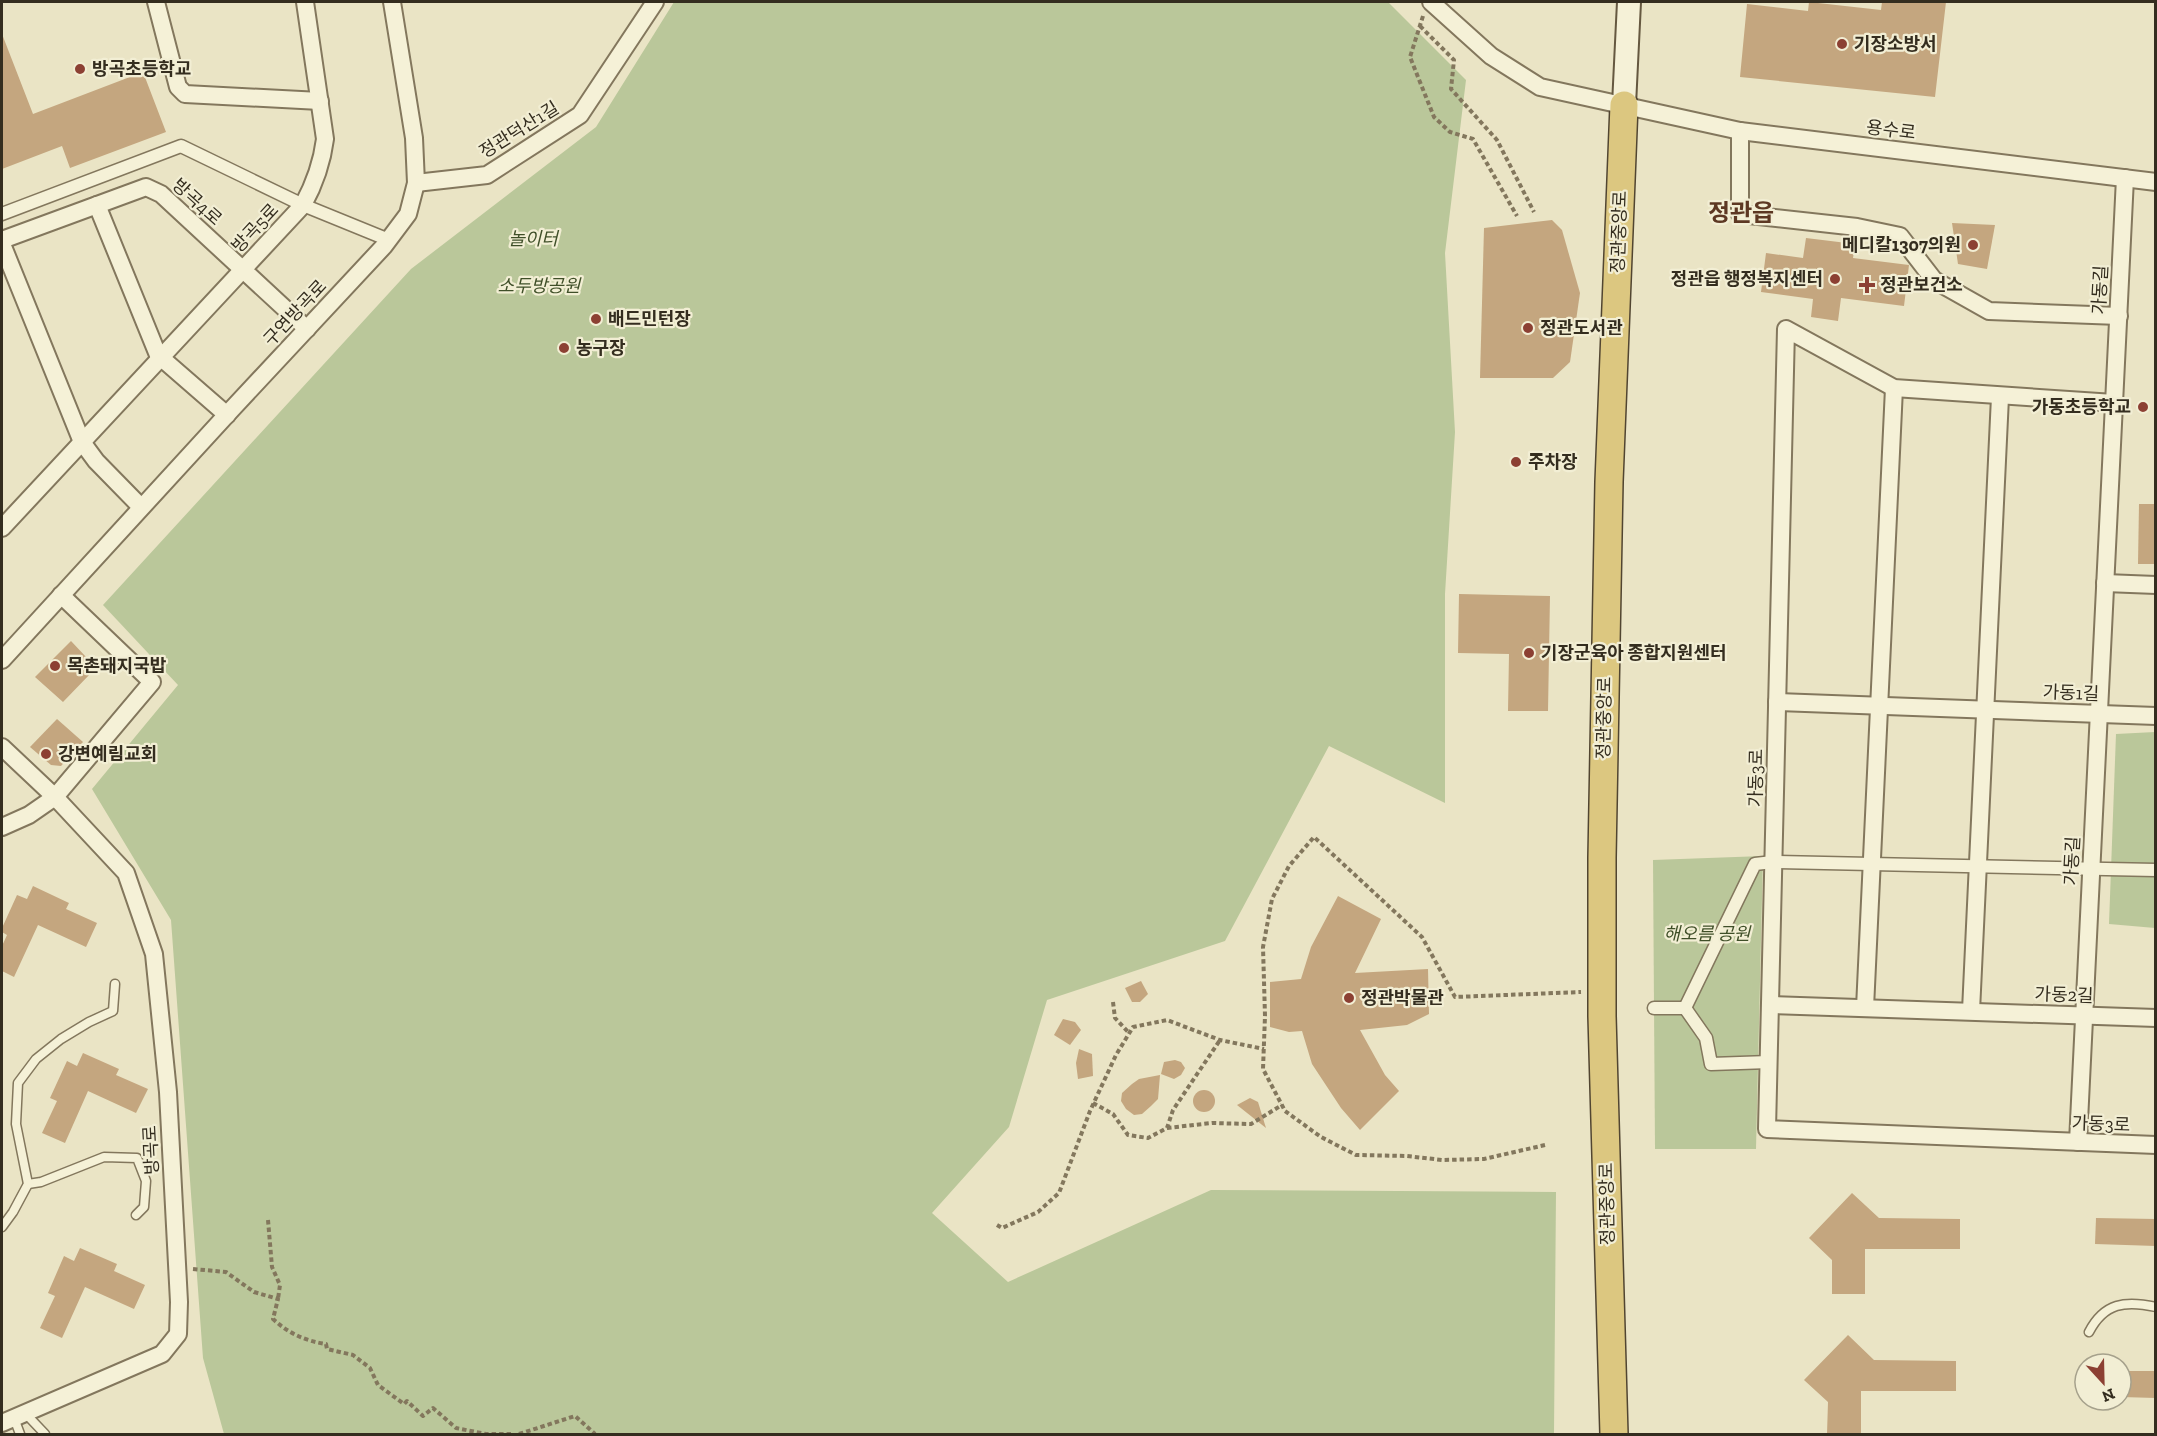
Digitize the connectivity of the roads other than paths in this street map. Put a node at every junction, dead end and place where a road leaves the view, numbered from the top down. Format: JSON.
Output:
{"nodes":[{"id":1,"x":157,"y":2,"type":"edge"},
{"id":2,"x":305,"y":2,"type":"edge"},
{"id":3,"x":392,"y":2,"type":"edge"},
{"id":4,"x":655,"y":2,"type":"edge"},
{"id":5,"x":1629,"y":2,"type":"edge"},
{"id":6,"x":1428,"y":6,"type":"edge"},
{"id":7,"x":320,"y":101,"type":"junction"},
{"id":8,"x":1624,"y":105,"type":"junction"},
{"id":9,"x":1740,"y":131,"type":"junction"},
{"id":10,"x":2125,"y":178,"type":"junction"},
{"id":11,"x":2156,"y":182,"type":"edge"},
{"id":12,"x":416,"y":183,"type":"junction"},
{"id":13,"x":97,"y":205,"type":"junction"},
{"id":14,"x":303,"y":205,"type":"junction"},
{"id":15,"x":2,"y":214,"type":"edge"},
{"id":16,"x":389,"y":240,"type":"junction"},
{"id":17,"x":2,"y":242,"type":"edge"},
{"id":18,"x":242,"y":270,"type":"junction"},
{"id":19,"x":2119,"y":316,"type":"junction"},
{"id":20,"x":307,"y":329,"type":"junction"},
{"id":21,"x":161,"y":357,"type":"junction"},
{"id":22,"x":1894,"y":388,"type":"junction"},
{"id":23,"x":2000,"y":397,"type":"junction"},
{"id":24,"x":2114,"y":403,"type":"junction"},
{"id":25,"x":227,"y":415,"type":"junction"},
{"id":26,"x":82,"y":442,"type":"junction"},
{"id":27,"x":141,"y":507,"type":"junction"},
{"id":28,"x":2,"y":528,"type":"edge"},
{"id":29,"x":2105,"y":583,"type":"junction"},
{"id":30,"x":2156,"y":585,"type":"edge"},
{"id":31,"x":61,"y":595,"type":"junction"},
{"id":32,"x":2,"y":660,"type":"edge"},
{"id":33,"x":1777,"y":702,"type":"junction"},
{"id":34,"x":1879,"y":706,"type":"junction"},
{"id":35,"x":1985,"y":710,"type":"junction"},
{"id":36,"x":2099,"y":714,"type":"junction"},
{"id":37,"x":2156,"y":716,"type":"edge"},
{"id":38,"x":2,"y":747,"type":"edge"},
{"id":39,"x":55,"y":796,"type":"junction"},
{"id":40,"x":2,"y":827,"type":"edge"},
{"id":41,"x":1773,"y":862,"type":"junction"},
{"id":42,"x":1872,"y":864,"type":"junction"},
{"id":43,"x":1977,"y":866,"type":"junction"},
{"id":44,"x":2091,"y":868,"type":"junction"},
{"id":45,"x":2156,"y":870,"type":"edge"},
{"id":46,"x":115,"y":984,"type":"dead end"},
{"id":47,"x":1770,"y":1005,"type":"junction"},
{"id":48,"x":1654,"y":1008,"type":"dead end"},
{"id":49,"x":1685,"y":1008,"type":"junction"},
{"id":50,"x":1865,"y":1008,"type":"junction"},
{"id":51,"x":1971,"y":1011,"type":"junction"},
{"id":52,"x":2084,"y":1015,"type":"junction"},
{"id":53,"x":2156,"y":1018,"type":"edge"},
{"id":54,"x":1769,"y":1062,"type":"junction"},
{"id":55,"x":2078,"y":1142,"type":"junction"},
{"id":56,"x":2156,"y":1145,"type":"edge"},
{"id":57,"x":28,"y":1184,"type":"junction"},
{"id":58,"x":136,"y":1215,"type":"dead end"},
{"id":59,"x":2,"y":1227,"type":"edge"},
{"id":60,"x":2156,"y":1307,"type":"edge"},
{"id":61,"x":2089,"y":1332,"type":"dead end"},
{"id":62,"x":14,"y":1418,"type":"edge"},
{"id":63,"x":20,"y":1434,"type":"edge"},
{"id":64,"x":45,"y":1434,"type":"edge"},
{"id":65,"x":1614,"y":1434,"type":"edge"}],
"edges":[{"from":1,"to":7,"type":"street"},
{"from":2,"to":7,"type":"street","name":"방곡5로"},
{"from":3,"to":12,"type":"street","name":"구연방곡로"},
{"from":4,"to":12,"type":"street","name":"정관덕산1길"},
{"from":5,"to":8,"type":"main road","name":"정관중앙로"},
{"from":6,"to":8,"type":"street","name":"용수로"},
{"from":7,"to":14,"type":"street","name":"방곡5로"},
{"from":8,"to":9,"type":"street","name":"용수로"},
{"from":8,"to":65,"type":"highway","name":"정관중앙로"},
{"from":9,"to":10,"type":"street","name":"용수로"},
{"from":9,"to":19,"type":"street"},
{"from":10,"to":11,"type":"street","name":"용수로"},
{"from":10,"to":19,"type":"street","name":"가동길"},
{"from":12,"to":16,"type":"street","name":"구연방곡로"},
{"from":13,"to":17,"type":"street","name":"방곡4로"},
{"from":13,"to":18,"type":"street","name":"방곡4로"},
{"from":13,"to":21,"type":"street"},
{"from":14,"to":15,"type":"street"},
{"from":14,"to":16,"type":"street"},
{"from":14,"to":18,"type":"street","name":"방곡5로"},
{"from":16,"to":20,"type":"street","name":"구연방곡로"},
{"from":17,"to":26,"type":"street"},
{"from":18,"to":20,"type":"street","name":"방곡4로"},
{"from":18,"to":21,"type":"street","name":"방곡5로"},
{"from":19,"to":24,"type":"street","name":"가동길"},
{"from":20,"to":25,"type":"street","name":"구연방곡로"},
{"from":21,"to":25,"type":"street"},
{"from":21,"to":26,"type":"street","name":"방곡5로"},
{"from":22,"to":23,"type":"street"},
{"from":22,"to":33,"type":"street","name":"가동3로"},
{"from":22,"to":34,"type":"street"},
{"from":23,"to":24,"type":"street"},
{"from":23,"to":35,"type":"street"},
{"from":24,"to":29,"type":"street","name":"가동길"},
{"from":25,"to":27,"type":"street","name":"구연방곡로"},
{"from":26,"to":27,"type":"street"},
{"from":26,"to":28,"type":"street","name":"방곡5로"},
{"from":27,"to":31,"type":"street","name":"구연방곡로"},
{"from":29,"to":30,"type":"street"},
{"from":29,"to":36,"type":"street","name":"가동길"},
{"from":31,"to":32,"type":"street","name":"구연방곡로"},
{"from":31,"to":39,"type":"street"},
{"from":33,"to":34,"type":"street","name":"가동1길"},
{"from":33,"to":41,"type":"street","name":"가동3로"},
{"from":34,"to":35,"type":"street","name":"가동1길"},
{"from":34,"to":42,"type":"street"},
{"from":35,"to":36,"type":"street","name":"가동1길"},
{"from":35,"to":43,"type":"street"},
{"from":36,"to":37,"type":"street","name":"가동1길"},
{"from":36,"to":44,"type":"street","name":"가동길"},
{"from":38,"to":39,"type":"street","name":"방곡로"},
{"from":39,"to":40,"type":"street"},
{"from":39,"to":62,"type":"street","name":"방곡로"},
{"from":41,"to":42,"type":"street"},
{"from":41,"to":47,"type":"street","name":"가동3로"},
{"from":41,"to":49,"type":"street"},
{"from":42,"to":43,"type":"street"},
{"from":42,"to":50,"type":"street"},
{"from":43,"to":44,"type":"street"},
{"from":43,"to":51,"type":"street"},
{"from":44,"to":45,"type":"street"},
{"from":44,"to":52,"type":"street","name":"가동길"},
{"from":46,"to":57,"type":"lane"},
{"from":47,"to":50,"type":"street","name":"가동2길"},
{"from":47,"to":54,"type":"street","name":"가동3로"},
{"from":48,"to":49,"type":"street"},
{"from":49,"to":54,"type":"street"},
{"from":50,"to":51,"type":"street","name":"가동2길"},
{"from":51,"to":52,"type":"street","name":"가동2길"},
{"from":52,"to":53,"type":"street","name":"가동2길"},
{"from":52,"to":55,"type":"street","name":"가동길"},
{"from":54,"to":55,"type":"street","name":"가동3로"},
{"from":55,"to":56,"type":"street","name":"가동3로"},
{"from":57,"to":58,"type":"lane"},
{"from":57,"to":59,"type":"lane"},
{"from":60,"to":61,"type":"lane"},
{"from":62,"to":63,"type":"lane"},
{"from":62,"to":64,"type":"lane"}]}
